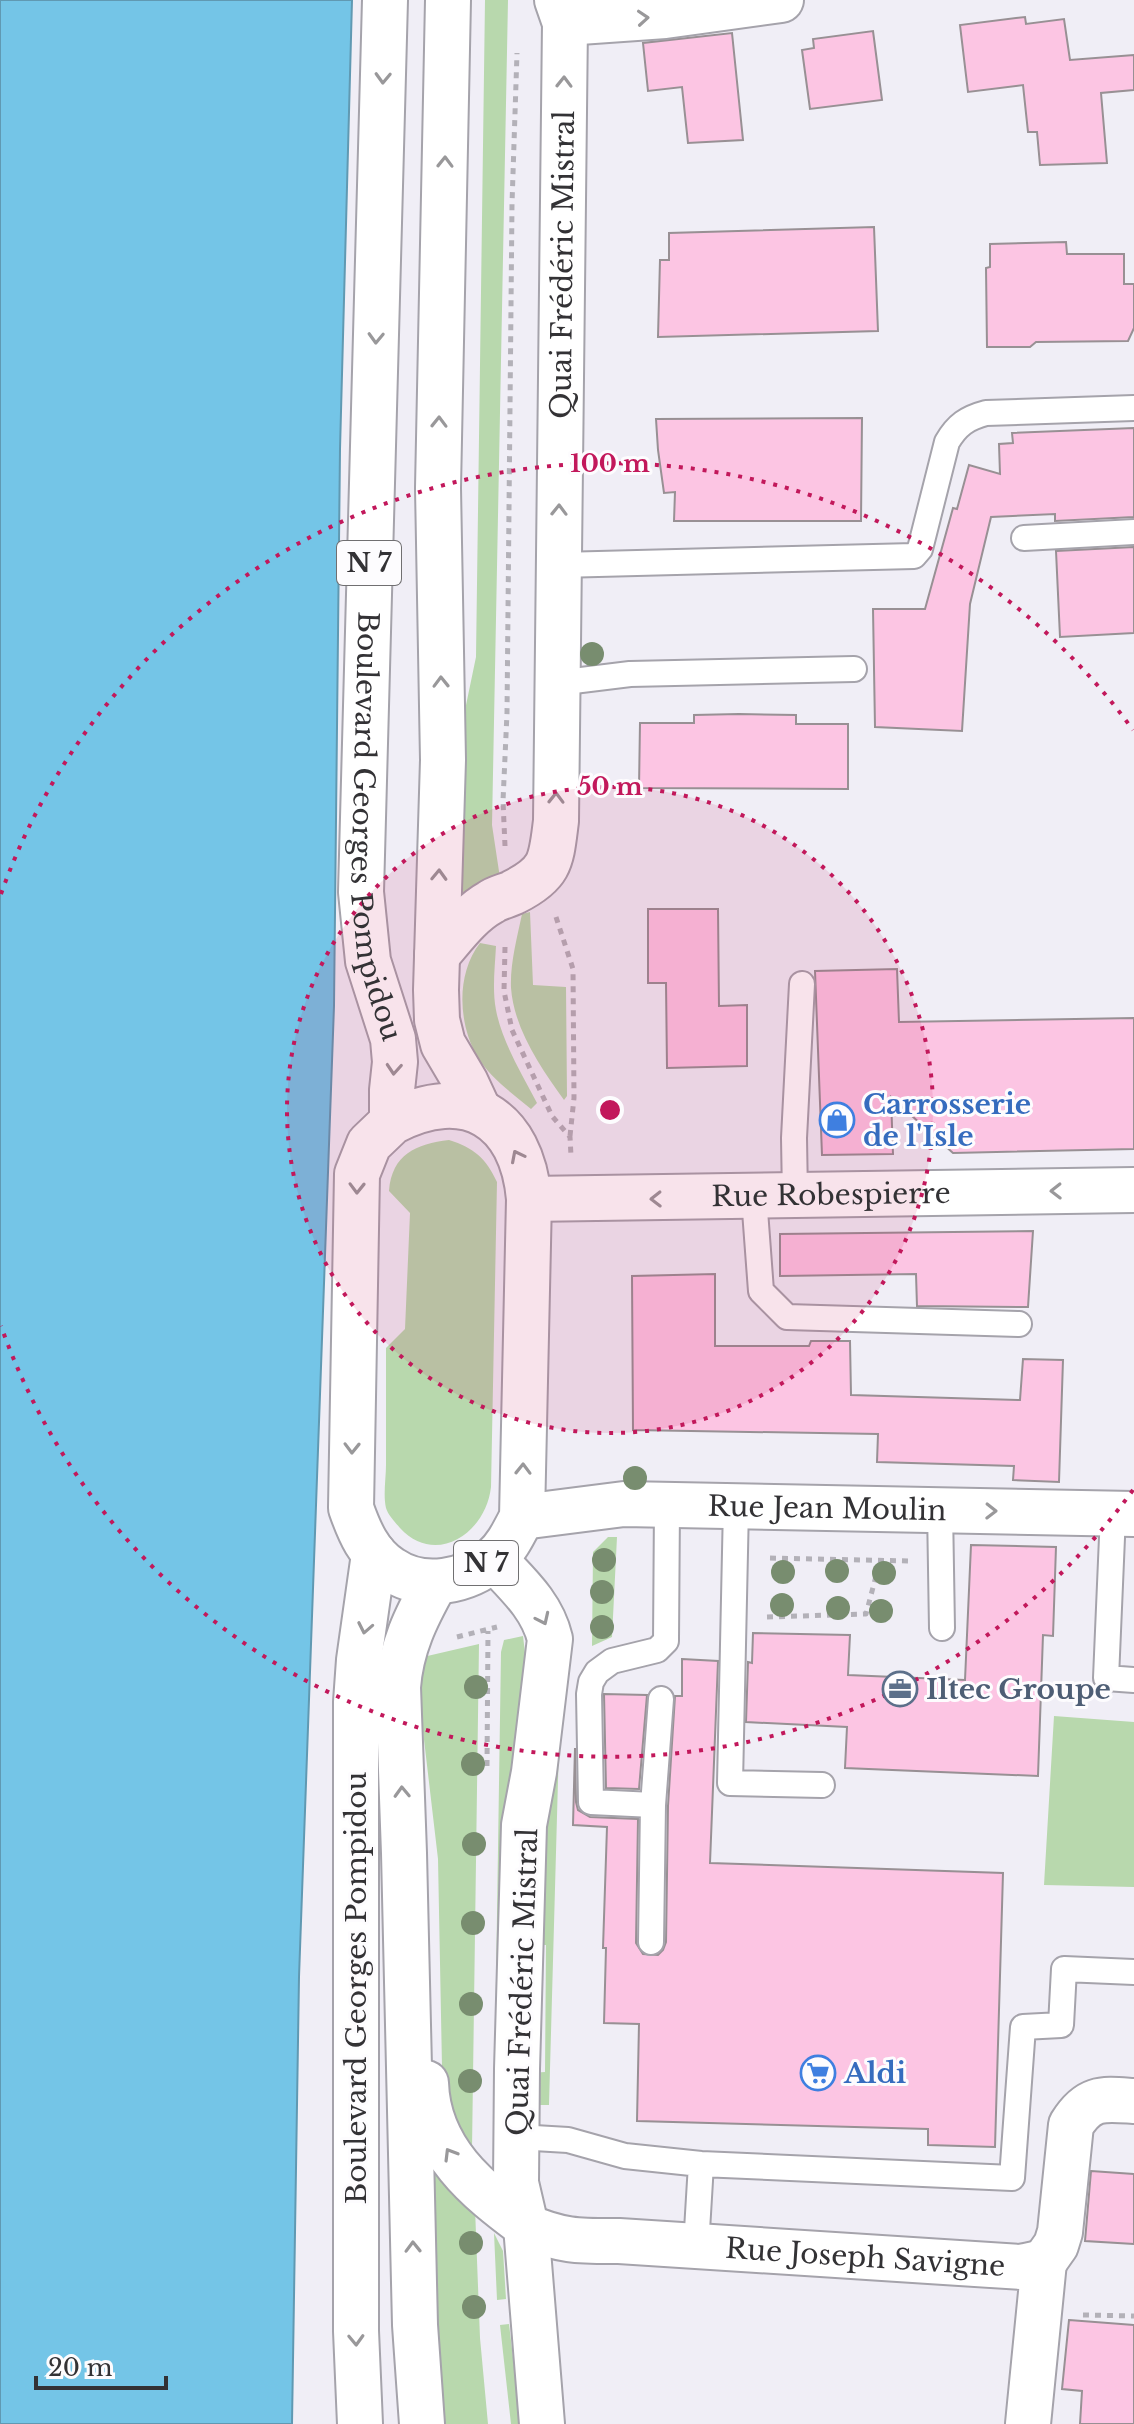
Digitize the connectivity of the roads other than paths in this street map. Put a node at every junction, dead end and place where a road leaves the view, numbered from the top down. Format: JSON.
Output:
{"nodes":[{"id":1,"x":385,"y":0,"type":"edge"},
{"id":2,"x":448,"y":0,"type":"edge"},
{"id":3,"x":781,"y":0,"type":"edge"},
{"id":4,"x":561,"y":12,"type":"edge"},
{"id":5,"x":1134,"y":408,"type":"edge"},
{"id":6,"x":1134,"y":532,"type":"edge"},
{"id":7,"x":1024,"y":538,"type":"dead end"},
{"id":8,"x":559,"y":565,"type":"junction"},
{"id":9,"x":854,"y":669,"type":"dead end"},
{"id":10,"x":557,"y":683,"type":"junction"},
{"id":11,"x":437,"y":955,"type":"junction"},
{"id":12,"x":802,"y":984,"type":"dead end"},
{"id":13,"x":479,"y":1111,"type":"junction"},
{"id":14,"x":392,"y":1122,"type":"junction"},
{"id":15,"x":1134,"y":1190,"type":"edge"},
{"id":16,"x":774,"y":1197,"type":"junction"},
{"id":17,"x":529,"y":1199,"type":"junction"},
{"id":18,"x":1019,"y":1324,"type":"dead end"},
{"id":19,"x":667,"y":1505,"type":"junction"},
{"id":20,"x":736,"y":1506,"type":"junction"},
{"id":21,"x":940,"y":1509,"type":"junction"},
{"id":22,"x":1124,"y":1514,"type":"edge"},
{"id":23,"x":522,"y":1517,"type":"junction"},
{"id":24,"x":374,"y":1554,"type":"junction"},
{"id":25,"x":494,"y":1559,"type":"junction"},
{"id":26,"x":435,"y":1583,"type":"junction"},
{"id":27,"x":942,"y":1628,"type":"dead end"},
{"id":28,"x":1134,"y":1680,"type":"edge"},
{"id":29,"x":661,"y":1699,"type":"dead end"},
{"id":30,"x":822,"y":1785,"type":"dead end"},
{"id":31,"x":653,"y":1805,"type":"junction"},
{"id":32,"x":404,"y":1853,"type":"junction"},
{"id":33,"x":651,"y":1942,"type":"dead end"},
{"id":34,"x":1134,"y":1972,"type":"edge"},
{"id":35,"x":1134,"y":2101,"type":"edge"},
{"id":36,"x":517,"y":2137,"type":"junction"},
{"id":37,"x":701,"y":2164,"type":"junction"},
{"id":38,"x":526,"y":2226,"type":"junction"},
{"id":39,"x":696,"y":2247,"type":"junction"},
{"id":40,"x":1044,"y":2262,"type":"junction"},
{"id":41,"x":360,"y":2424,"type":"edge"},
{"id":42,"x":422,"y":2424,"type":"edge"},
{"id":43,"x":542,"y":2424,"type":"edge"},
{"id":44,"x":1028,"y":2424,"type":"edge"}],
"edges":[{"from":1,"to":14,"type":"main road","name":"Boulevard Georges Pompidou","number":"N 7","one_way":true},
{"from":11,"to":2,"type":"main road","name":"Boulevard Georges Pompidou","number":"N 7","one_way":true},
{"from":4,"to":3,"type":"main road","one_way":true},
{"from":8,"to":4,"type":"main road","name":"Quai Frédéric Mistral","one_way":true},
{"from":5,"to":8,"type":"lane"},
{"from":6,"to":7,"type":"lane"},
{"from":8,"to":10,"type":"main road","name":"Quai Frédéric Mistral"},
{"from":9,"to":10,"type":"lane"},
{"from":11,"to":10,"type":"main road","name":"Quai Frédéric Mistral","one_way":true},
{"from":11,"to":13,"type":"main road","name":"Boulevard Georges Pompidou","number":"N 7"},
{"from":12,"to":16,"type":"lane"},
{"from":13,"to":14,"type":"main road","number":"N 7"},
{"from":17,"to":13,"type":"main road","name":"Boulevard Georges Pompidou","number":"N 7","one_way":true},
{"from":14,"to":24,"type":"main road","number":"N 7","one_way":true},
{"from":15,"to":16,"type":"main road","name":"Rue Robespierre","one_way":true},
{"from":16,"to":17,"type":"main road","name":"Rue Robespierre","one_way":true},
{"from":16,"to":18,"type":"lane"},
{"from":23,"to":17,"type":"main road","name":"Boulevard Georges Pompidou","number":"N 7","one_way":true},
{"from":19,"to":20,"type":"main road","name":"Rue Jean Moulin"},
{"from":19,"to":23,"type":"main road","name":"Rue Jean Moulin"},
{"from":19,"to":31,"type":"lane"},
{"from":20,"to":21,"type":"main road","name":"Rue Jean Moulin"},
{"from":20,"to":30,"type":"lane"},
{"from":21,"to":22,"type":"main road","name":"Rue Jean Moulin","one_way":true},
{"from":21,"to":27,"type":"lane"},
{"from":22,"to":28,"type":"lane"},
{"from":23,"to":25,"type":"main road","number":"N 7"},
{"from":24,"to":26,"type":"main road","number":"N 7"},
{"from":24,"to":41,"type":"main road","name":"Boulevard Georges Pompidou","one_way":true},
{"from":25,"to":26,"type":"main road","number":"N 7"},
{"from":25,"to":36,"type":"main road","name":"Quai Frédéric Mistral","one_way":true},
{"from":32,"to":26,"type":"main road","name":"Boulevard Georges Pompidou","number":"N 7","one_way":true},
{"from":29,"to":31,"type":"lane"},
{"from":31,"to":33,"type":"lane"},
{"from":38,"to":32,"type":"main road","name":"Rue Joseph Savigne","one_way":true},
{"from":42,"to":32,"type":"main road","name":"Boulevard Georges Pompidou","number":"N 7","one_way":true},
{"from":34,"to":37,"type":"lane"},
{"from":35,"to":40,"type":"main road"},
{"from":36,"to":37,"type":"lane"},
{"from":36,"to":38,"type":"main road","name":"Quai Frédéric Mistral"},
{"from":37,"to":39,"type":"lane"},
{"from":38,"to":39,"type":"main road","name":"Rue Joseph Savigne"},
{"from":38,"to":43,"type":"main road","name":"Quai Frédéric Mistral"},
{"from":39,"to":40,"type":"main road","name":"Rue Joseph Savigne"},
{"from":40,"to":44,"type":"main road","name":"Rue Joseph Savigne"}]}
